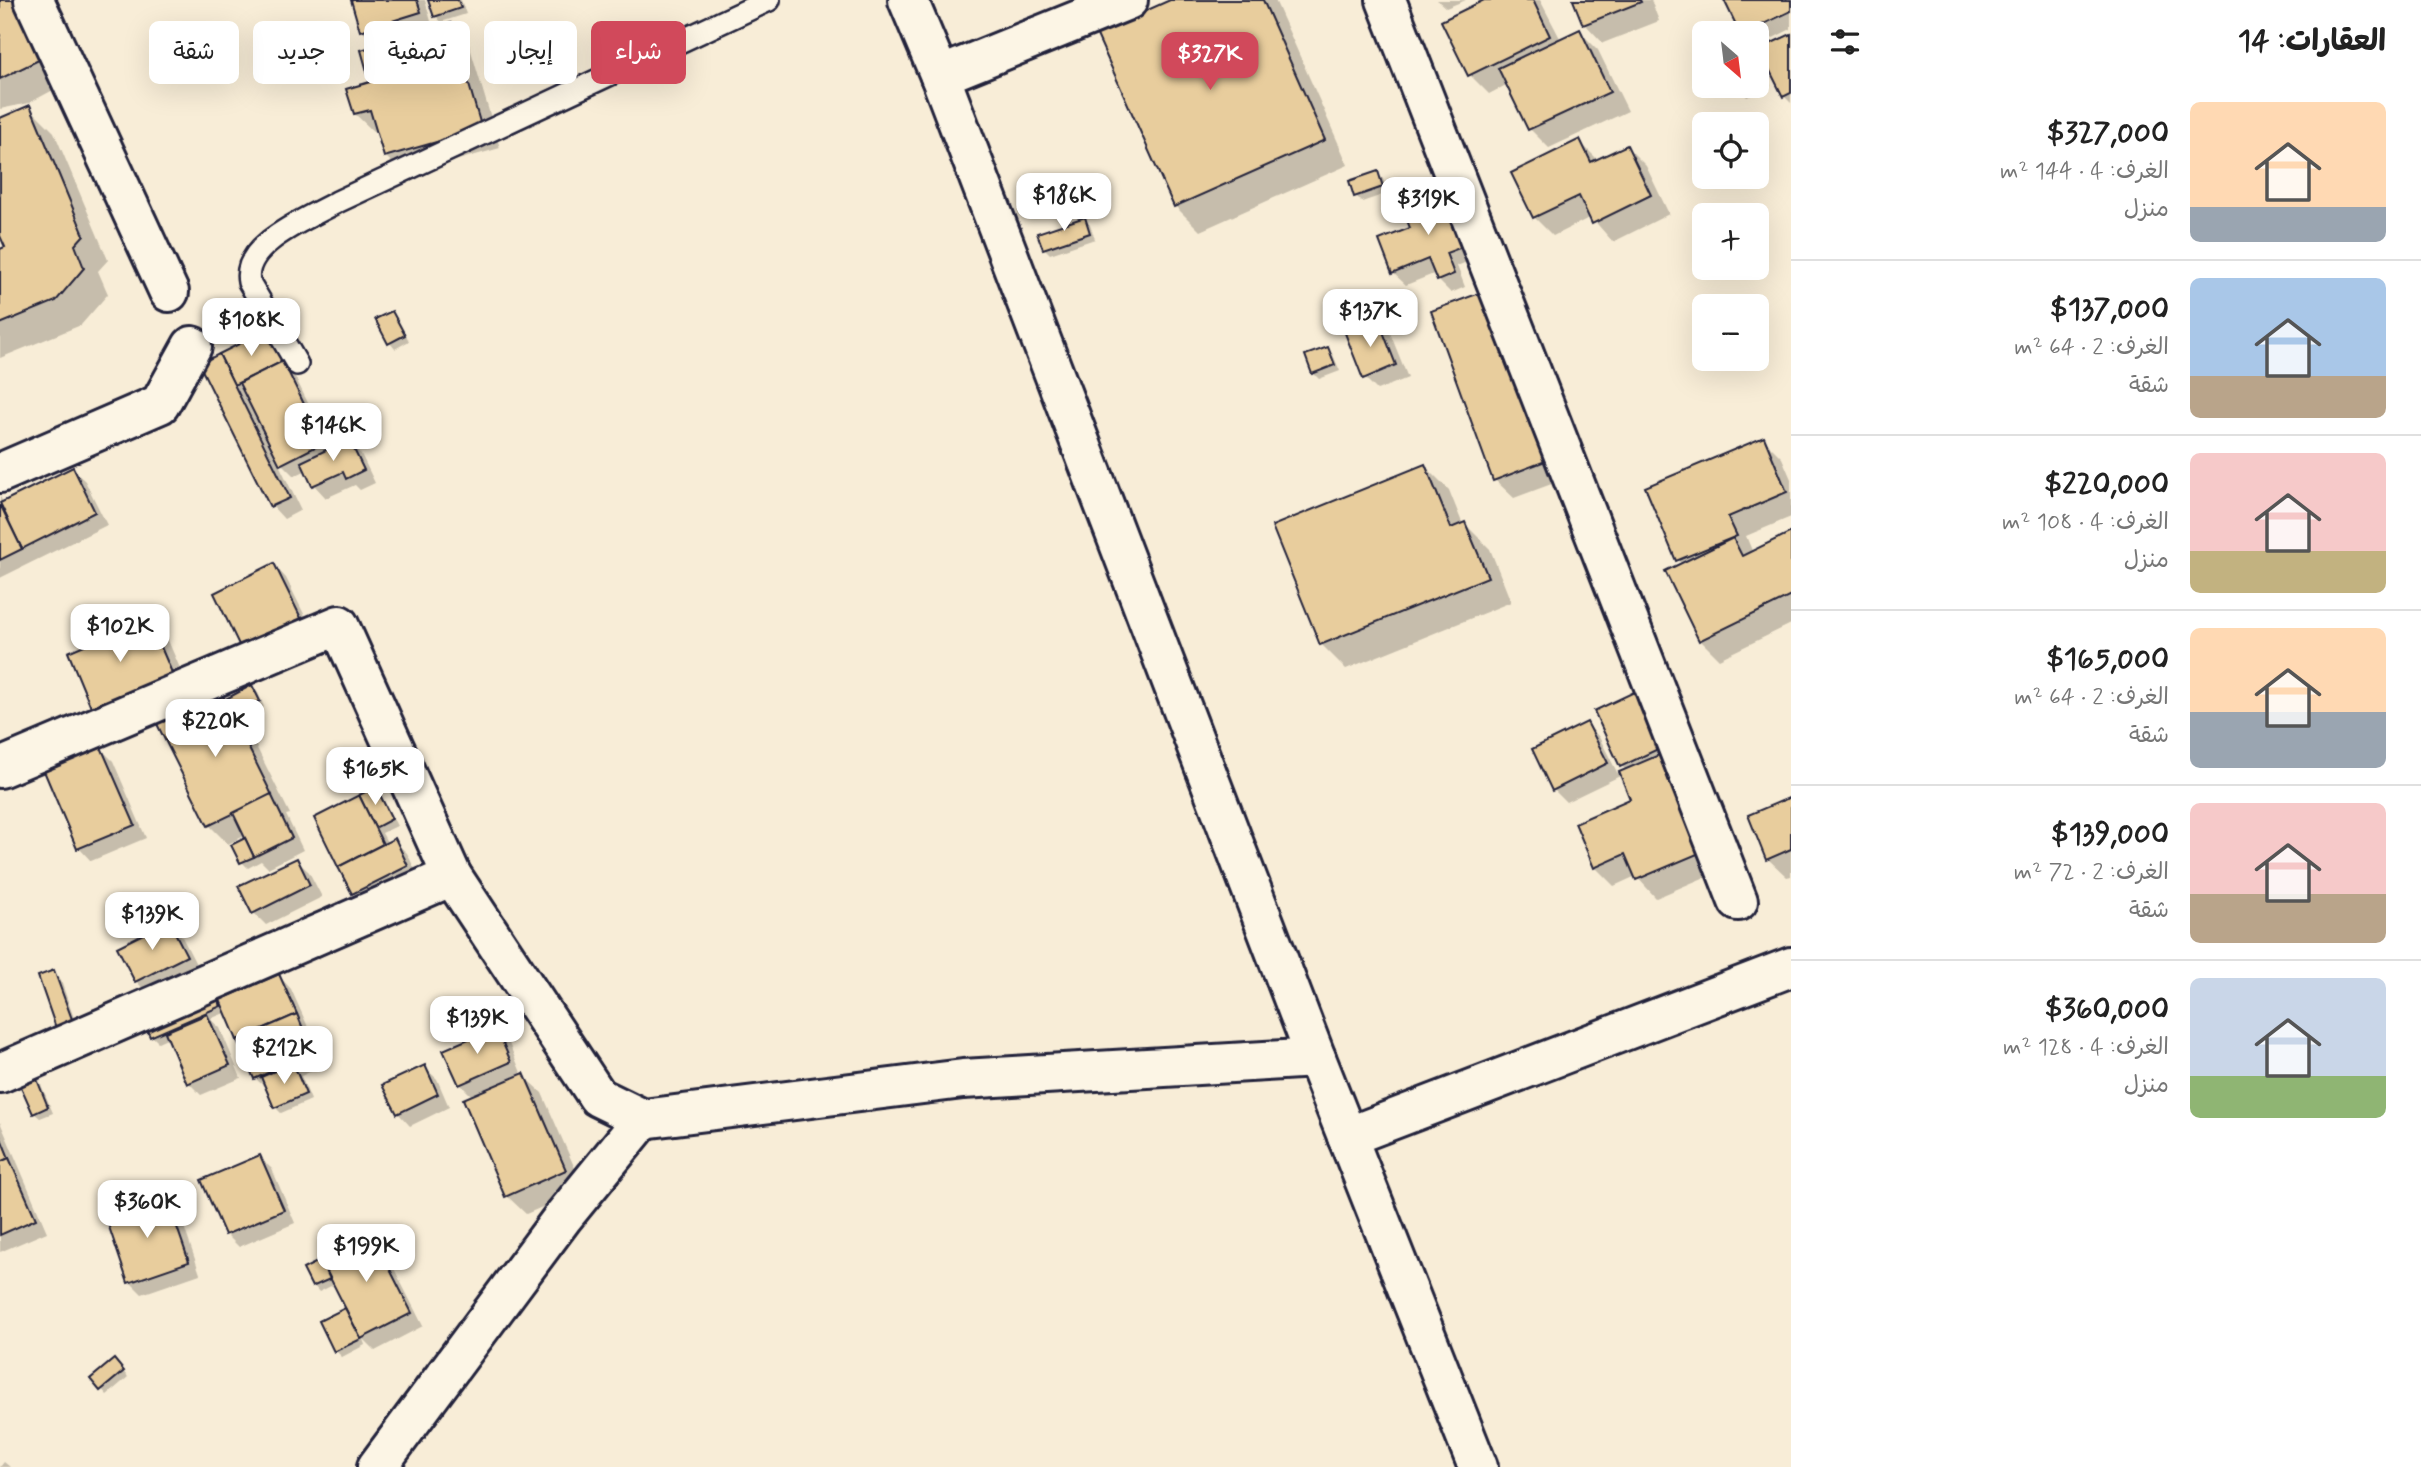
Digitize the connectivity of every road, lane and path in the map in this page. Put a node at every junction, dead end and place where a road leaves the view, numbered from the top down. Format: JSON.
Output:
{"nodes":[{"id":1,"x":34,"y":0,"type":"edge"},
{"id":2,"x":769,"y":0,"type":"edge"},
{"id":3,"x":908,"y":0,"type":"edge"},
{"id":4,"x":1128,"y":0,"type":"edge"},
{"id":5,"x":1386,"y":0,"type":"edge"},
{"id":6,"x":940,"y":76,"type":"junction"},
{"id":7,"x":169,"y":292,"type":"dead end"},
{"id":8,"x":192,"y":346,"type":"dead end"},
{"id":9,"x":297,"y":364,"type":"dead end"},
{"id":10,"x":0,"y":473,"type":"edge"},
{"id":11,"x":0,"y":768,"type":"edge"},
{"id":12,"x":452,"y":876,"type":"junction"},
{"id":13,"x":1738,"y":901,"type":"dead end"},
{"id":14,"x":1791,"y":967,"type":"edge"},
{"id":15,"x":1316,"y":1058,"type":"junction"},
{"id":16,"x":0,"y":1073,"type":"edge"},
{"id":17,"x":643,"y":1119,"type":"junction"},
{"id":18,"x":1347,"y":1137,"type":"junction"},
{"id":19,"x":377,"y":1467,"type":"edge"},
{"id":20,"x":1478,"y":1467,"type":"edge"}],
"edges":[{"from":1,"to":7,"type":"street"},
{"from":2,"to":9,"type":"lane"},
{"from":3,"to":6,"type":"street"},
{"from":4,"to":6,"type":"street"},
{"from":5,"to":13,"type":"street"},
{"from":6,"to":15,"type":"street"},
{"from":8,"to":10,"type":"street"},
{"from":11,"to":12,"type":"street"},
{"from":12,"to":16,"type":"street"},
{"from":12,"to":17,"type":"street"},
{"from":14,"to":18,"type":"street"},
{"from":15,"to":17,"type":"street"},
{"from":15,"to":18,"type":"street"},
{"from":17,"to":19,"type":"street"},
{"from":18,"to":20,"type":"street"}]}
